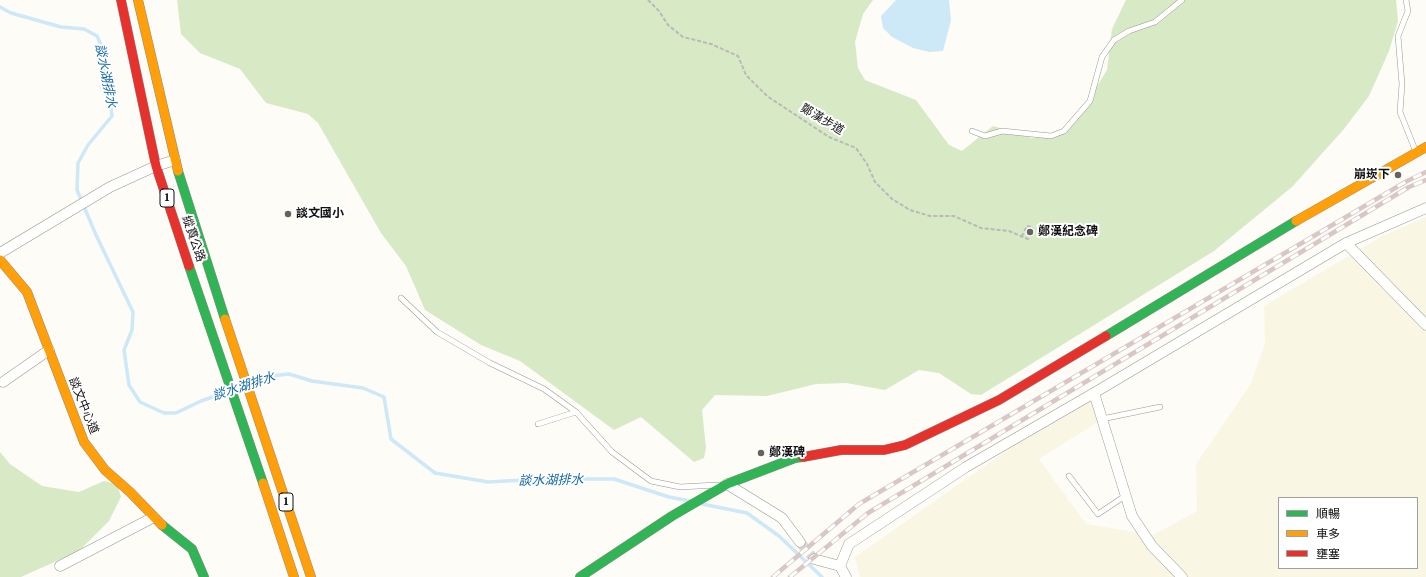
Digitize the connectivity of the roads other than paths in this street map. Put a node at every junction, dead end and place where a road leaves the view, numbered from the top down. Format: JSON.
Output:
{"nodes":[{"id":1,"x":121,"y":0,"type":"edge"},
{"id":2,"x":138,"y":0,"type":"edge"},
{"id":3,"x":1182,"y":0,"type":"edge"},
{"id":4,"x":1406,"y":0,"type":"edge"},
{"id":5,"x":972,"y":132,"type":"dead end"},
{"id":6,"x":1426,"y":147,"type":"edge"},
{"id":7,"x":1416,"y":153,"type":"junction"},
{"id":8,"x":175,"y":160,"type":"junction"},
{"id":9,"x":156,"y":166,"type":"junction"},
{"id":10,"x":1426,"y":208,"type":"edge"},
{"id":11,"x":1346,"y":242,"type":"junction"},
{"id":12,"x":201,"y":246,"type":"junction"},
{"id":13,"x":0,"y":253,"type":"edge"},
{"id":14,"x":185,"y":253,"type":"junction"},
{"id":15,"x":0,"y":260,"type":"edge"},
{"id":16,"x":401,"y":298,"type":"dead end"},
{"id":17,"x":1426,"y":325,"type":"edge"},
{"id":18,"x":49,"y":350,"type":"junction"},
{"id":19,"x":3,"y":382,"type":"dead end"},
{"id":20,"x":1094,"y":393,"type":"junction"},
{"id":21,"x":1160,"y":407,"type":"dead end"},
{"id":22,"x":576,"y":412,"type":"junction"},
{"id":23,"x":1102,"y":419,"type":"junction"},
{"id":24,"x":538,"y":424,"type":"dead end"},
{"id":25,"x":1069,"y":476,"type":"dead end"},
{"id":26,"x":727,"y":484,"type":"junction"},
{"id":27,"x":1125,"y":496,"type":"junction"},
{"id":28,"x":154,"y":517,"type":"junction"},
{"id":29,"x":800,"y":542,"type":"tunnel mouth"},
{"id":30,"x":814,"y":559,"type":"tunnel mouth"},
{"id":31,"x":60,"y":566,"type":"dead end"},
{"id":32,"x":843,"y":573,"type":"edge"},
{"id":33,"x":204,"y":577,"type":"edge"},
{"id":34,"x":294,"y":577,"type":"edge"},
{"id":35,"x":311,"y":577,"type":"edge"},
{"id":36,"x":580,"y":577,"type":"edge"},
{"id":37,"x":1182,"y":577,"type":"edge"}],
"edges":[{"from":1,"to":9,"type":"street","name":"縱貫公路","number":"1"},
{"from":2,"to":8,"type":"street","name":"縱貫公路","number":"1"},
{"from":3,"to":5,"type":"lane"},
{"from":4,"to":7,"type":"lane"},
{"from":6,"to":7,"type":"street"},
{"from":7,"to":26,"type":"street"},
{"from":8,"to":9,"type":"street"},
{"from":8,"to":12,"type":"street","name":"縱貫公路","number":"1"},
{"from":9,"to":13,"type":"street"},
{"from":9,"to":14,"type":"street","name":"縱貫公路","number":"1"},
{"from":10,"to":11,"type":"street"},
{"from":11,"to":17,"type":"street"},
{"from":11,"to":20,"type":"street"},
{"from":12,"to":14,"type":"street"},
{"from":12,"to":35,"type":"street","name":"縱貫公路","number":"1"},
{"from":14,"to":34,"type":"street","name":"縱貫公路","number":"1"},
{"from":15,"to":18,"type":"street","name":"談文中心道"},
{"from":16,"to":22,"type":"lane"},
{"from":18,"to":19,"type":"street"},
{"from":18,"to":28,"type":"street","name":"談文中心道"},
{"from":20,"to":23,"type":"street"},
{"from":20,"to":32,"type":"street"},
{"from":21,"to":23,"type":"lane"},
{"from":22,"to":24,"type":"lane"},
{"from":22,"to":26,"type":"lane"},
{"from":23,"to":27,"type":"street"},
{"from":25,"to":27,"type":"lane"},
{"from":26,"to":29,"type":"street"},
{"from":26,"to":36,"type":"street"},
{"from":27,"to":37,"type":"street"},
{"from":28,"to":31,"type":"street"},
{"from":28,"to":33,"type":"street","name":"談文中心道"},
{"from":30,"to":32,"type":"street"}]}
